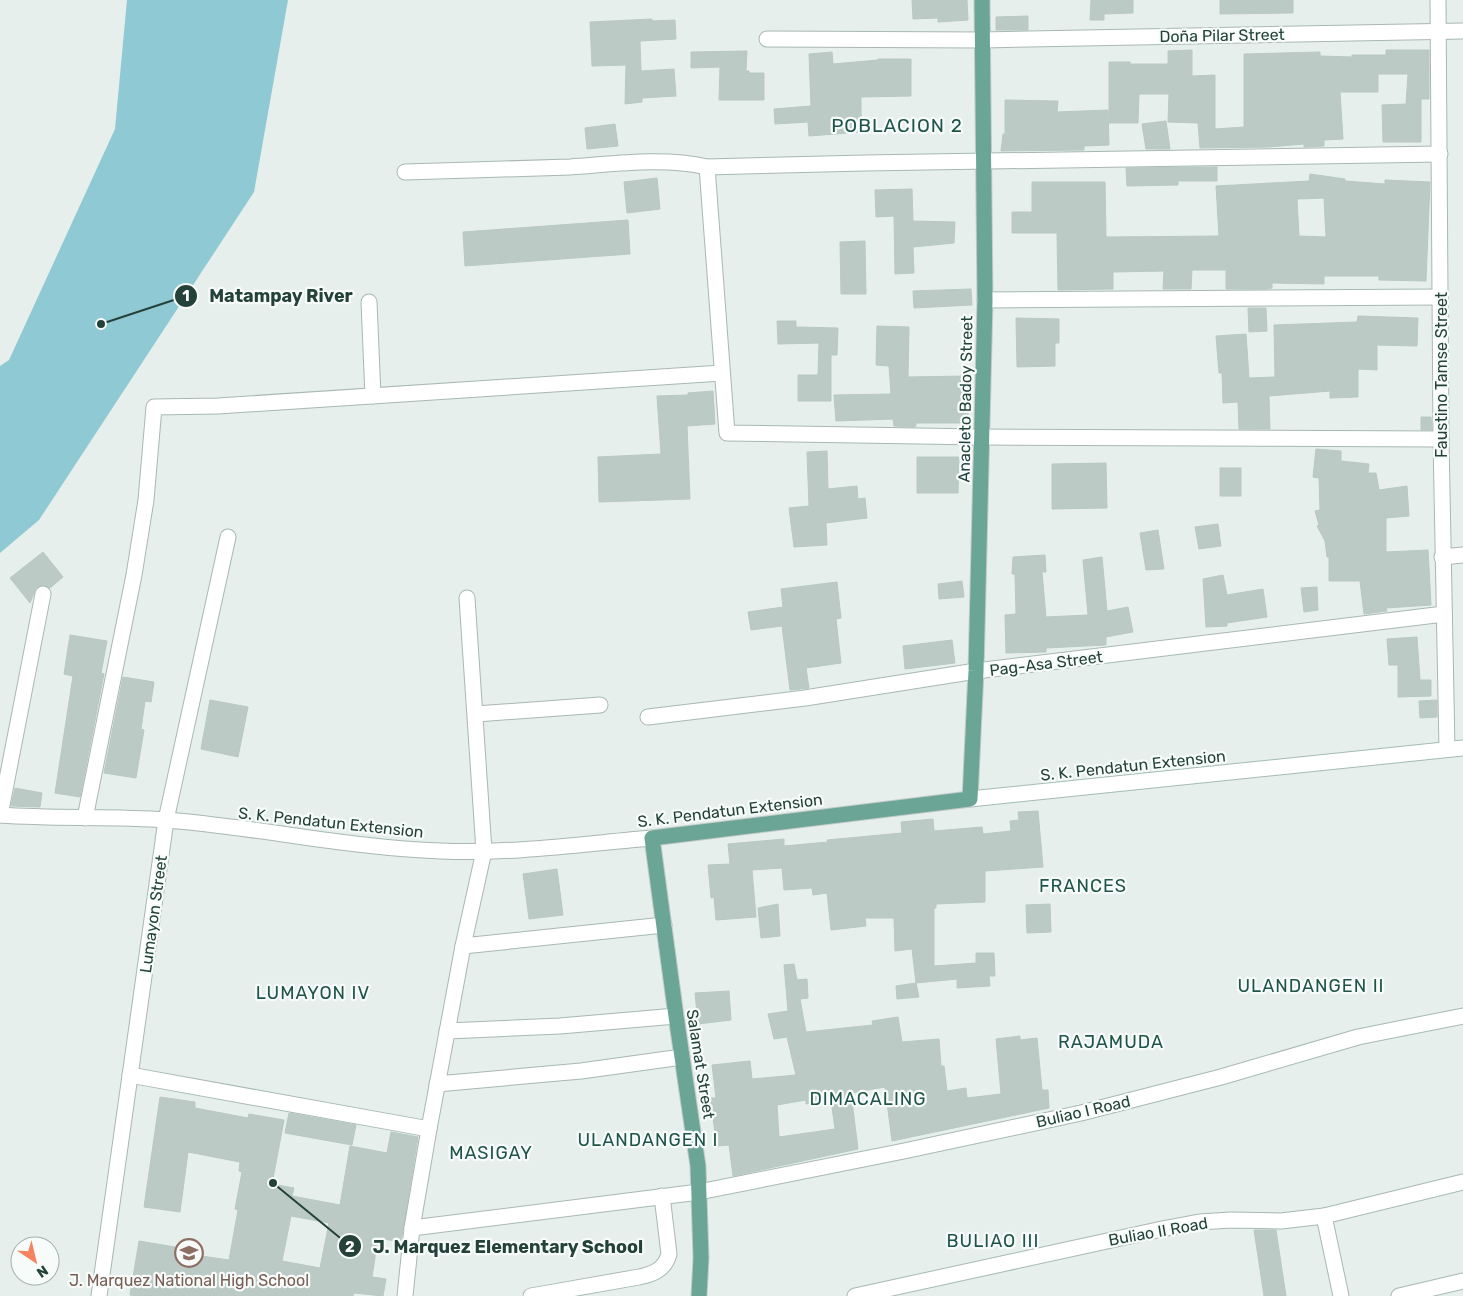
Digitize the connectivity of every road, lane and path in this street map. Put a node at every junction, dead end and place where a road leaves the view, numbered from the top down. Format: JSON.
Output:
{"nodes":[{"id":1,"x":982,"y":0,"type":"edge"},
{"id":2,"x":1438,"y":0,"type":"edge"},
{"id":3,"x":1438,"y":31,"type":"junction"},
{"id":4,"x":1463,"y":31,"type":"edge"},
{"id":5,"x":767,"y":39,"type":"dead end"},
{"id":6,"x":982,"y":40,"type":"junction"},
{"id":7,"x":1440,"y":154,"type":"junction"},
{"id":8,"x":983,"y":162,"type":"junction"},
{"id":9,"x":707,"y":168,"type":"junction"},
{"id":10,"x":405,"y":172,"type":"dead end"},
{"id":11,"x":1440,"y":297,"type":"junction"},
{"id":12,"x":984,"y":300,"type":"junction"},
{"id":13,"x":369,"y":302,"type":"dead end"},
{"id":14,"x":722,"y":373,"type":"junction"},
{"id":15,"x":373,"y":396,"type":"junction"},
{"id":16,"x":981,"y":437,"type":"junction"},
{"id":17,"x":1441,"y":439,"type":"junction"},
{"id":18,"x":228,"y":537,"type":"dead end"},
{"id":19,"x":1463,"y":555,"type":"edge"},
{"id":20,"x":1442,"y":557,"type":"junction"},
{"id":21,"x":43,"y":594,"type":"dead end"},
{"id":22,"x":467,"y":598,"type":"dead end"},
{"id":23,"x":1444,"y":614,"type":"junction"},
{"id":24,"x":976,"y":671,"type":"junction"},
{"id":25,"x":600,"y":705,"type":"dead end"},
{"id":26,"x":476,"y":714,"type":"junction"},
{"id":27,"x":648,"y":718,"type":"dead end"},
{"id":28,"x":1463,"y":748,"type":"edge"},
{"id":29,"x":1447,"y":749,"type":"junction"},
{"id":30,"x":970,"y":799,"type":"junction"},
{"id":31,"x":0,"y":815,"type":"edge"},
{"id":32,"x":85,"y":818,"type":"junction"},
{"id":33,"x":166,"y":820,"type":"junction"},
{"id":34,"x":652,"y":838,"type":"junction"},
{"id":35,"x":484,"y":852,"type":"junction"},
{"id":36,"x":664,"y":925,"type":"junction"},
{"id":37,"x":463,"y":946,"type":"junction"},
{"id":38,"x":676,"y":1016,"type":"junction"},
{"id":39,"x":1463,"y":1016,"type":"edge"},
{"id":40,"x":447,"y":1031,"type":"junction"},
{"id":41,"x":682,"y":1057,"type":"junction"},
{"id":42,"x":130,"y":1075,"type":"junction"},
{"id":43,"x":437,"y":1084,"type":"junction"},
{"id":44,"x":429,"y":1129,"type":"junction"},
{"id":45,"x":1463,"y":1182,"type":"edge"},
{"id":46,"x":699,"y":1192,"type":"junction"},
{"id":47,"x":662,"y":1196,"type":"junction"},
{"id":48,"x":1324,"y":1216,"type":"junction"},
{"id":49,"x":412,"y":1228,"type":"junction"},
{"id":50,"x":1463,"y":1281,"type":"edge"},
{"id":51,"x":98,"y":1296,"type":"edge"},
{"id":52,"x":405,"y":1296,"type":"edge"},
{"id":53,"x":531,"y":1296,"type":"edge"},
{"id":54,"x":699,"y":1296,"type":"edge"},
{"id":55,"x":855,"y":1296,"type":"edge"},
{"id":56,"x":1341,"y":1296,"type":"edge"},
{"id":57,"x":1399,"y":1296,"type":"edge"}],
"edges":[{"from":1,"to":6,"type":"main road","name":"Anacleto Badoy Street"},
{"from":2,"to":3,"type":"street","name":"Faustino Tamse Street"},
{"from":3,"to":4,"type":"street","name":"Doña Pilar Street"},
{"from":3,"to":6,"type":"street","name":"Doña Pilar Street"},
{"from":3,"to":7,"type":"street","name":"Faustino Tamse Street"},
{"from":5,"to":6,"type":"street","name":"Doña Pilar Street"},
{"from":6,"to":8,"type":"main road","name":"Anacleto Badoy Street"},
{"from":7,"to":8,"type":"street"},
{"from":7,"to":11,"type":"street","name":"Faustino Tamse Street"},
{"from":8,"to":9,"type":"street"},
{"from":8,"to":12,"type":"main road","name":"Anacleto Badoy Street"},
{"from":9,"to":10,"type":"street"},
{"from":9,"to":14,"type":"street"},
{"from":11,"to":12,"type":"street"},
{"from":11,"to":17,"type":"street","name":"Faustino Tamse Street"},
{"from":12,"to":16,"type":"main road","name":"Anacleto Badoy Street"},
{"from":13,"to":15,"type":"street"},
{"from":14,"to":15,"type":"street"},
{"from":14,"to":16,"type":"street"},
{"from":15,"to":32,"type":"street"},
{"from":16,"to":17,"type":"street"},
{"from":16,"to":24,"type":"main road","name":"Anacleto Badoy Street"},
{"from":17,"to":20,"type":"street","name":"Faustino Tamse Street"},
{"from":18,"to":33,"type":"street","name":"Lumayon Street"},
{"from":19,"to":20,"type":"street"},
{"from":20,"to":23,"type":"street","name":"Faustino Tamse Street"},
{"from":21,"to":31,"type":"street"},
{"from":22,"to":26,"type":"street"},
{"from":23,"to":24,"type":"street","name":"Pag-Asa Street"},
{"from":23,"to":29,"type":"street","name":"Faustino Tamse Street"},
{"from":24,"to":27,"type":"street","name":"Pag-Asa Street"},
{"from":24,"to":30,"type":"main road","name":"Anacleto Badoy Street"},
{"from":25,"to":26,"type":"street"},
{"from":26,"to":35,"type":"street"},
{"from":28,"to":29,"type":"street","name":"S. K. Pendatun Extension"},
{"from":29,"to":30,"type":"street","name":"S. K. Pendatun Extension"},
{"from":30,"to":34,"type":"main road","name":"S. K. Pendatun Extension"},
{"from":31,"to":32,"type":"street","name":"S. K. Pendatun Extension"},
{"from":32,"to":33,"type":"street","name":"S. K. Pendatun Extension"},
{"from":33,"to":35,"type":"street","name":"S. K. Pendatun Extension"},
{"from":33,"to":42,"type":"street","name":"Lumayon Street"},
{"from":34,"to":35,"type":"street","name":"S. K. Pendatun Extension"},
{"from":34,"to":36,"type":"main road","name":"Salamat Street"},
{"from":35,"to":37,"type":"street"},
{"from":36,"to":37,"type":"street"},
{"from":36,"to":38,"type":"main road","name":"Salamat Street"},
{"from":37,"to":40,"type":"street"},
{"from":38,"to":40,"type":"street"},
{"from":38,"to":41,"type":"main road","name":"Salamat Street"},
{"from":39,"to":46,"type":"street","name":"Buliao I Road"},
{"from":40,"to":43,"type":"street"},
{"from":41,"to":43,"type":"street"},
{"from":41,"to":46,"type":"main road","name":"Salamat Street"},
{"from":42,"to":44,"type":"street"},
{"from":42,"to":51,"type":"street","name":"Lumayon Street"},
{"from":43,"to":44,"type":"street"},
{"from":44,"to":49,"type":"street"},
{"from":45,"to":48,"type":"street","name":"Buliao II Road"},
{"from":46,"to":47,"type":"street","name":"Buliao I Road"},
{"from":46,"to":54,"type":"main road","name":"Salamat Street"},
{"from":47,"to":49,"type":"street","name":"Buliao I Road"},
{"from":47,"to":53,"type":"street"},
{"from":48,"to":55,"type":"street","name":"Buliao II Road"},
{"from":48,"to":56,"type":"street"},
{"from":49,"to":52,"type":"street"},
{"from":50,"to":57,"type":"street"}]}
